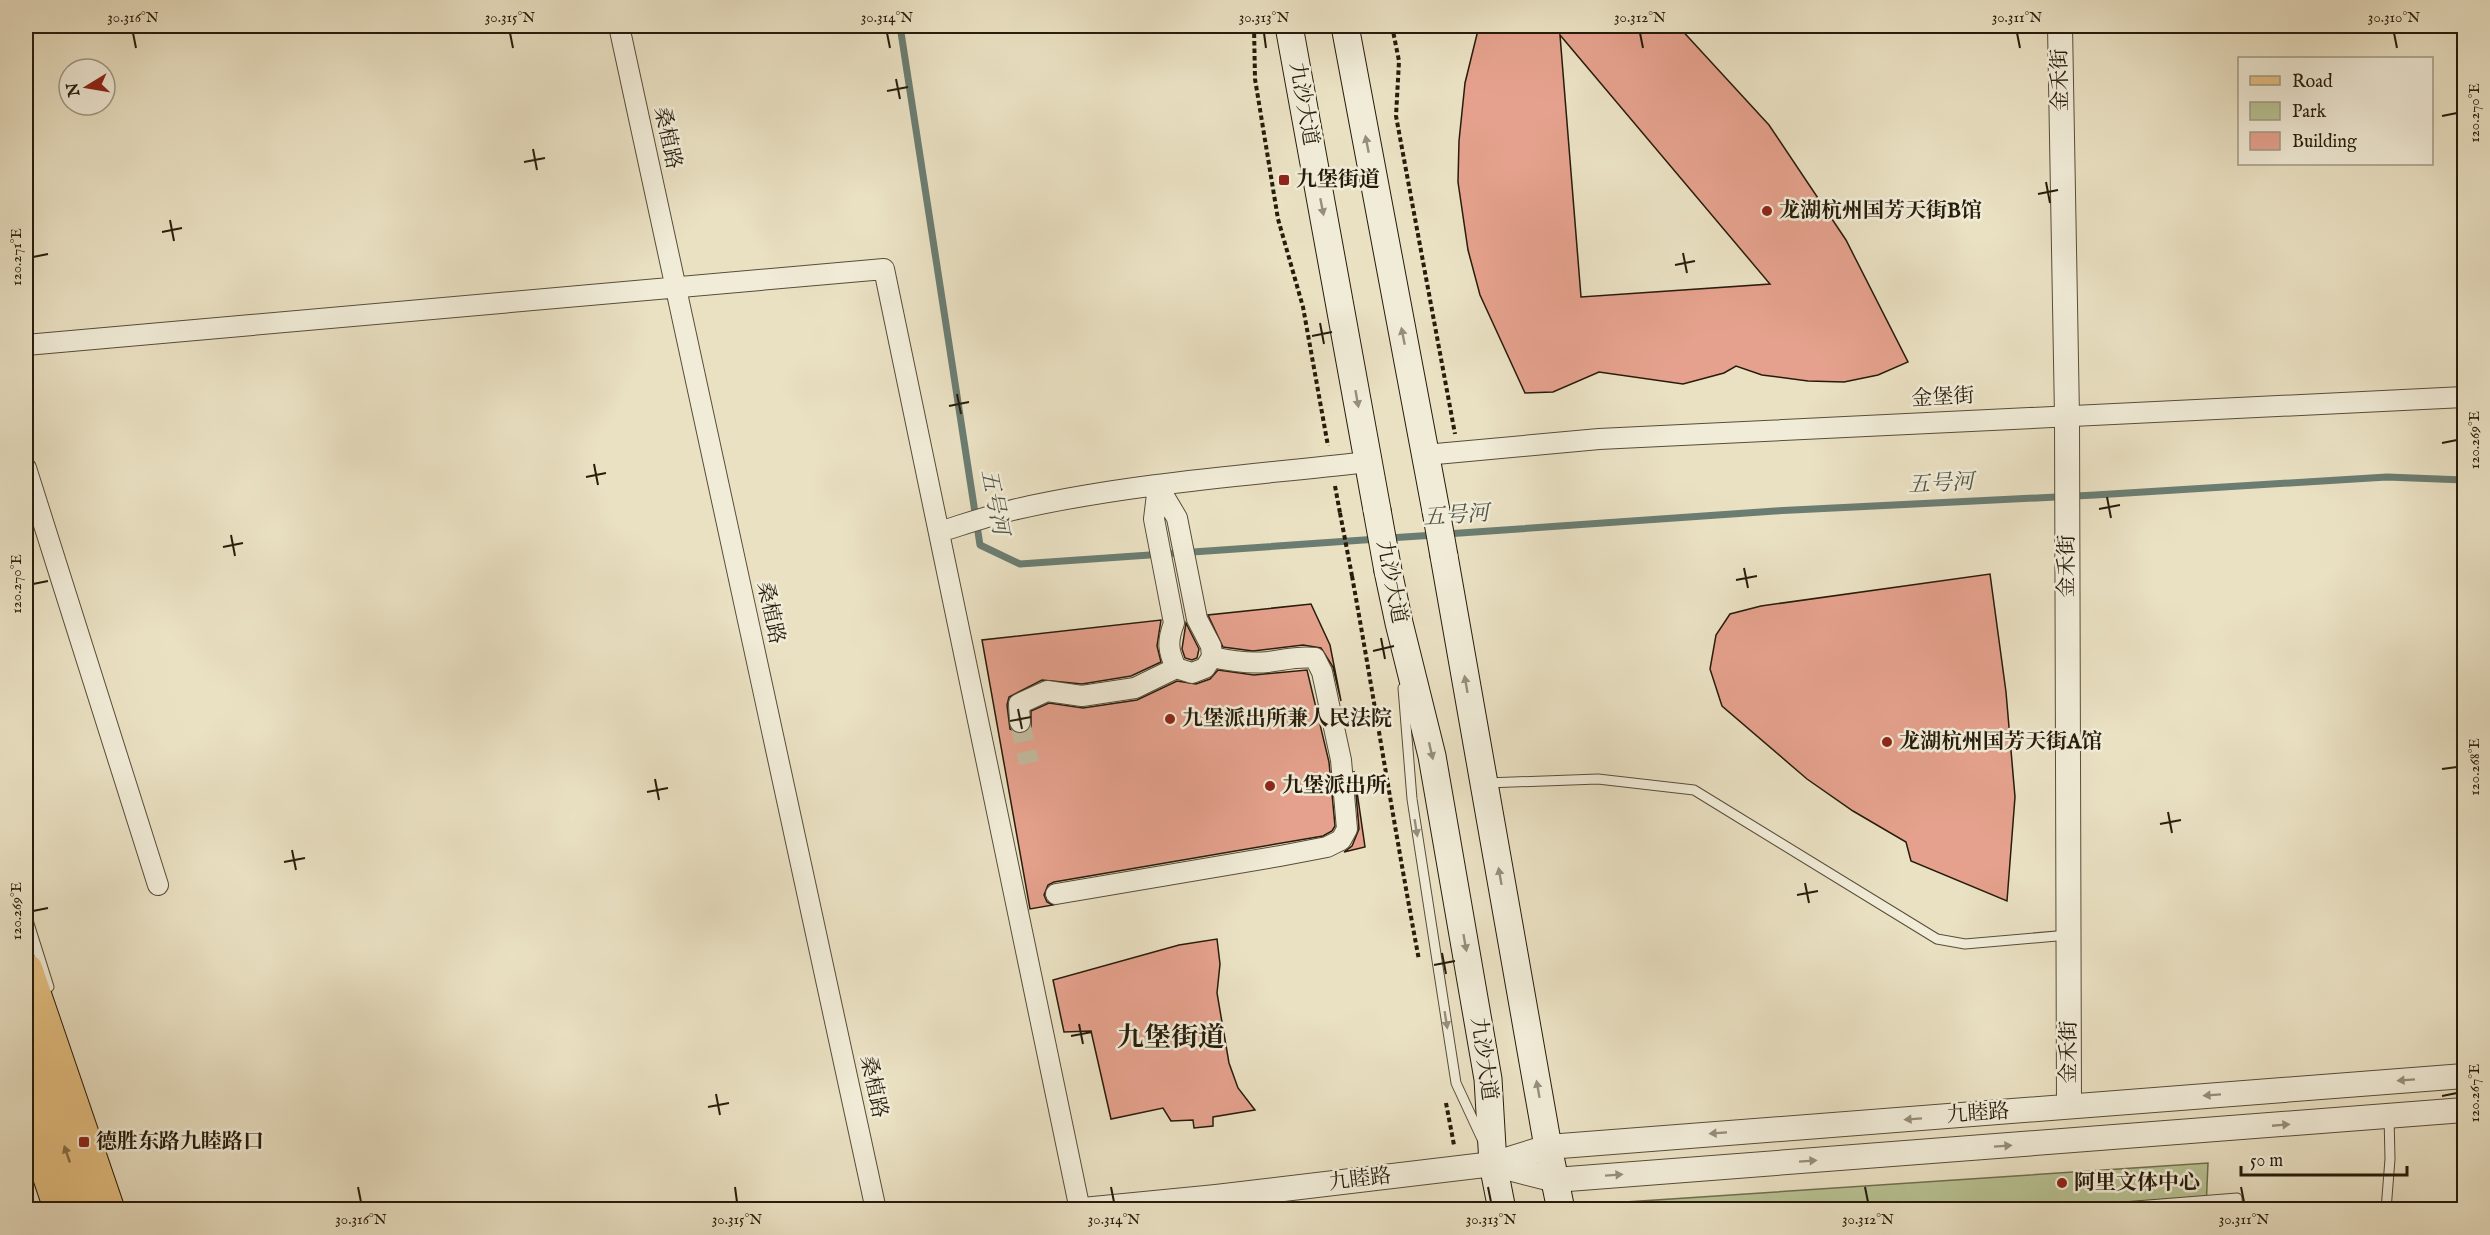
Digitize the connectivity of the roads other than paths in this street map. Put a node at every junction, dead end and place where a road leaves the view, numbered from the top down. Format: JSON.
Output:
{"nodes":[{"id":1,"x":619,"y":26,"type":"edge"},
{"id":2,"x":1289,"y":26,"type":"edge"},
{"id":3,"x":1345,"y":26,"type":"edge"},
{"id":4,"x":2060,"y":26,"type":"edge"},
{"id":5,"x":674,"y":286,"type":"junction"},
{"id":6,"x":26,"y":345,"type":"edge"},
{"id":7,"x":2464,"y":397,"type":"edge"},
{"id":8,"x":2067,"y":416,"type":"junction"},
{"id":9,"x":1425,"y":455,"type":"junction"},
{"id":10,"x":1369,"y":462,"type":"junction"},
{"id":11,"x":26,"y":468,"type":"edge"},
{"id":12,"x":1158,"y":486,"type":"junction"},
{"id":13,"x":939,"y":532,"type":"junction"},
{"id":14,"x":1212,"y":657,"type":"junction"},
{"id":15,"x":1176,"y":668,"type":"junction"},
{"id":16,"x":1020,"y":722,"type":"tunnel mouth"},
{"id":17,"x":1484,"y":783,"type":"junction"},
{"id":18,"x":158,"y":885,"type":"dead end"},
{"id":19,"x":1056,"y":894,"type":"dead end"},
{"id":20,"x":26,"y":914,"type":"edge"},
{"id":21,"x":2068,"y":935,"type":"junction"},
{"id":22,"x":26,"y":970,"type":"edge"},
{"id":23,"x":51,"y":993,"type":"dead end"},
{"id":24,"x":26,"y":1033,"type":"edge"},
{"id":25,"x":2464,"y":1076,"type":"edge"},
{"id":26,"x":2069,"y":1106,"type":"junction"},
{"id":27,"x":26,"y":1107,"type":"edge"},
{"id":28,"x":2464,"y":1110,"type":"edge"},
{"id":29,"x":2389,"y":1116,"type":"junction"},
{"id":30,"x":1548,"y":1147,"type":"junction"},
{"id":31,"x":1493,"y":1164,"type":"junction"},
{"id":32,"x":1556,"y":1180,"type":"junction"},
{"id":33,"x":61,"y":1209,"type":"edge"},
{"id":34,"x":87,"y":1209,"type":"edge"},
{"id":35,"x":108,"y":1209,"type":"edge"},
{"id":36,"x":876,"y":1209,"type":"edge"},
{"id":37,"x":1082,"y":1209,"type":"edge"},
{"id":38,"x":1502,"y":1209,"type":"edge"},
{"id":39,"x":1561,"y":1209,"type":"edge"},
{"id":40,"x":2085,"y":1209,"type":"edge"},
{"id":41,"x":2238,"y":1209,"type":"edge"},
{"id":42,"x":2386,"y":1209,"type":"edge"}],
"edges":[{"from":1,"to":5,"type":"street","name":"桑植路"},
{"from":2,"to":10,"type":"main road","name":"九沙大道","one_way":true},
{"from":9,"to":3,"type":"main road","one_way":true},
{"from":4,"to":8,"type":"street","name":"金禾街"},
{"from":5,"to":6,"type":"street"},
{"from":5,"to":13,"type":"street"},
{"from":5,"to":36,"type":"street","name":"桑植路"},
{"from":7,"to":8,"type":"street","name":"金堡街"},
{"from":8,"to":9,"type":"street","name":"金堡街"},
{"from":8,"to":21,"type":"street","name":"金禾街"},
{"from":17,"to":9,"type":"main road","one_way":true,"bridge":true},
{"from":10,"to":12,"type":"street"},
{"from":10,"to":31,"type":"main road","name":"九沙大道","one_way":true,"bridge":true},
{"from":11,"to":18,"type":"street"},
{"from":12,"to":13,"type":"street"},
{"from":12,"to":14,"type":"street"},
{"from":12,"to":15,"type":"street"},
{"from":13,"to":37,"type":"street"},
{"from":14,"to":15,"type":"street"},
{"from":14,"to":19,"type":"street"},
{"from":15,"to":16,"type":"street"},
{"from":17,"to":21,"type":"lane"},
{"from":30,"to":17,"type":"main road","one_way":true},
{"from":20,"to":23,"type":"lane"},
{"from":21,"to":26,"type":"street","name":"金禾街"},
{"from":22,"to":35,"type":"highway"},
{"from":34,"to":24,"type":"main road","one_way":true},
{"from":25,"to":26,"type":"street","name":"九睦路","one_way":true},
{"from":26,"to":30,"type":"street","name":"九睦路","one_way":true},
{"from":27,"to":33,"type":"highway"},
{"from":28,"to":29,"type":"street","name":"九睦路"},
{"from":32,"to":29,"type":"street","name":"九睦路","one_way":true},
{"from":29,"to":42,"type":"lane"},
{"from":30,"to":31,"type":"street","name":"九睦路"},
{"from":30,"to":32,"type":"main road"},
{"from":31,"to":32,"type":"street","name":"九睦路"},
{"from":31,"to":37,"type":"street","name":"九睦路"},
{"from":31,"to":38,"type":"main road","name":"九沙大道"},
{"from":32,"to":39,"type":"main road"},
{"from":40,"to":41,"type":"lane"}]}
